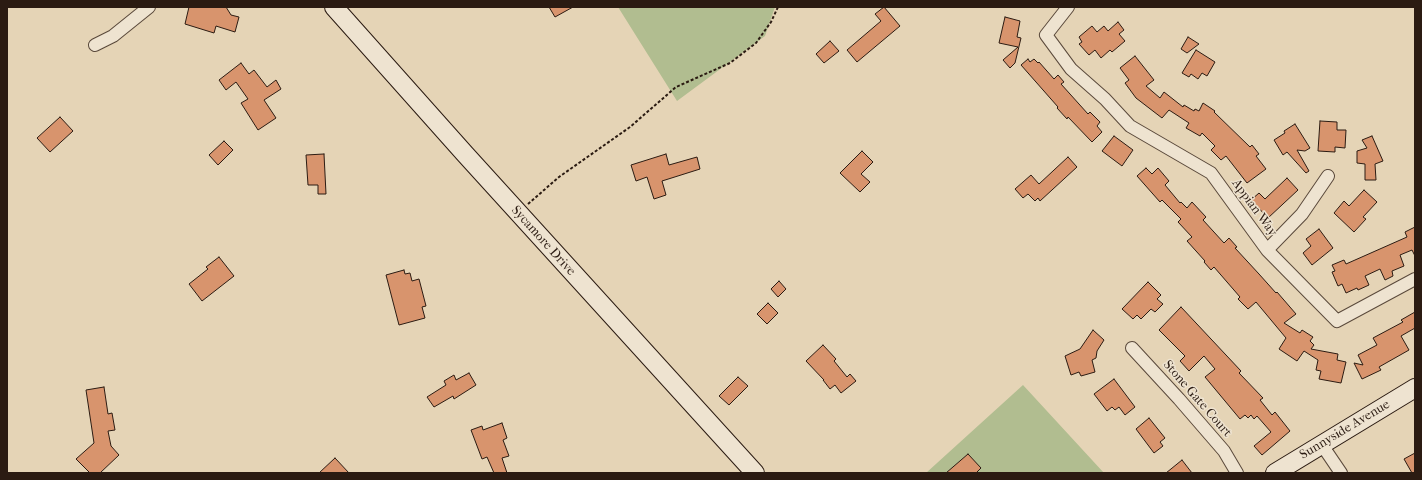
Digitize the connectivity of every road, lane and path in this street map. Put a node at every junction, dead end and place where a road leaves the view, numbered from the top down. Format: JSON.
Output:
{"nodes":[{"id":1,"x":149,"y":7,"type":"edge"},
{"id":2,"x":334,"y":7,"type":"edge"},
{"id":3,"x":778,"y":7,"type":"edge"},
{"id":4,"x":1068,"y":7,"type":"edge"},
{"id":5,"x":95,"y":45,"type":"dead end"},
{"id":6,"x":1328,"y":176,"type":"dead end"},
{"id":7,"x":518,"y":212,"type":"junction"},
{"id":8,"x":1267,"y":250,"type":"junction"},
{"id":9,"x":1415,"y":279,"type":"edge"},
{"id":10,"x":1132,"y":348,"type":"dead end"},
{"id":11,"x":1415,"y":388,"type":"edge"},
{"id":12,"x":1322,"y":444,"type":"junction"},
{"id":13,"x":754,"y":473,"type":"edge"},
{"id":14,"x":1237,"y":473,"type":"edge"},
{"id":15,"x":1275,"y":473,"type":"edge"},
{"id":16,"x":1341,"y":473,"type":"edge"}],
"edges":[{"from":1,"to":5,"type":"street"},
{"from":2,"to":7,"type":"street","name":"Sycamore Drive"},
{"from":3,"to":7,"type":"path"},
{"from":4,"to":8,"type":"street","name":"Appian Way"},
{"from":6,"to":8,"type":"street"},
{"from":7,"to":13,"type":"street","name":"Sycamore Drive"},
{"from":8,"to":9,"type":"street","name":"Appian Way"},
{"from":10,"to":14,"type":"street","name":"Stone Gate Court"},
{"from":11,"to":12,"type":"street","name":"Sunnyside Avenue"},
{"from":12,"to":15,"type":"street","name":"Sunnyside Avenue"},
{"from":12,"to":16,"type":"street"}]}
